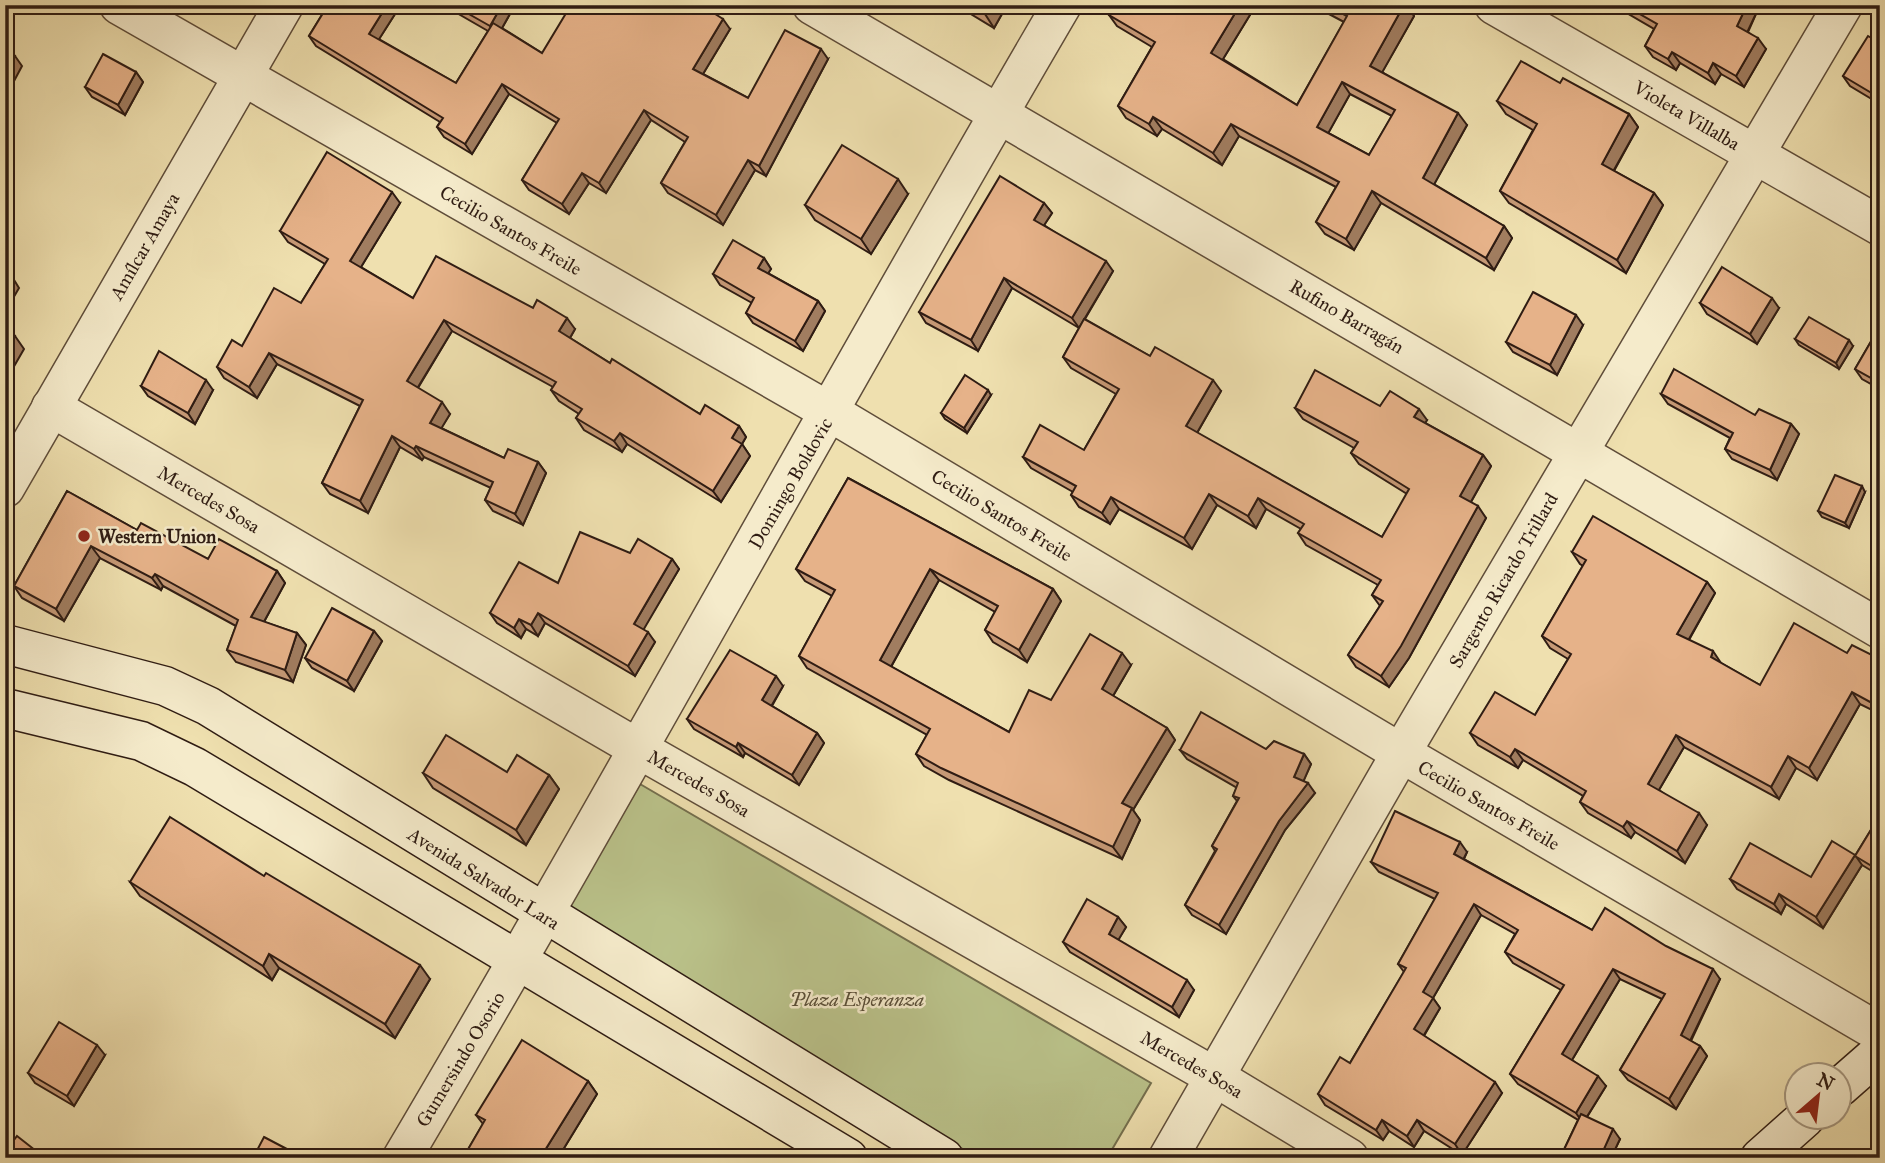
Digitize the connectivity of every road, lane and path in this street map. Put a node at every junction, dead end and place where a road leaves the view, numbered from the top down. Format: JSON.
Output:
{"nodes":[{"id":1,"x":119,"y":5,"type":"edge"},
{"id":2,"x":284,"y":5,"type":"edge"},
{"id":3,"x":813,"y":5,"type":"edge"},
{"id":4,"x":1062,"y":5,"type":"edge"},
{"id":5,"x":1494,"y":5,"type":"edge"},
{"id":6,"x":1843,"y":5,"type":"edge"},
{"id":7,"x":243,"y":77,"type":"junction"},
{"id":8,"x":999,"y":113,"type":"junction"},
{"id":9,"x":1755,"y":154,"type":"junction"},
{"id":10,"x":1880,"y":226,"type":"edge"},
{"id":11,"x":51,"y":407,"type":"junction"},
{"id":12,"x":830,"y":412,"type":"junction"},
{"id":13,"x":1579,"y":451,"type":"junction"},
{"id":14,"x":5,"y":488,"type":"edge"},
{"id":15,"x":1880,"y":629,"type":"edge"},
{"id":16,"x":5,"y":644,"type":"edge"},
{"id":17,"x":5,"y":708,"type":"edge"},
{"id":18,"x":637,"y":748,"type":"junction"},
{"id":19,"x":1401,"y":753,"type":"junction"},
{"id":20,"x":542,"y":914,"type":"junction"},
{"id":21,"x":518,"y":961,"type":"junction"},
{"id":22,"x":1880,"y":1033,"type":"edge"},
{"id":23,"x":1880,"y":1052,"type":"edge"},
{"id":24,"x":1854,"y":1074,"type":"edge"},
{"id":25,"x":1215,"y":1077,"type":"junction"},
{"id":26,"x":1789,"y":1132,"type":"edge"},
{"id":27,"x":402,"y":1158,"type":"edge"},
{"id":28,"x":848,"y":1158,"type":"edge"},
{"id":29,"x":944,"y":1158,"type":"edge"},
{"id":30,"x":1168,"y":1158,"type":"edge"},
{"id":31,"x":1349,"y":1158,"type":"edge"},
{"id":32,"x":1760,"y":1158,"type":"edge"}],
"edges":[{"from":1,"to":7,"type":"street","name":"Cecilio Santos Freile"},
{"from":2,"to":7,"type":"street","name":"Amílcar Amaya"},
{"from":3,"to":8,"type":"street","name":"Rufino Barragán"},
{"from":4,"to":8,"type":"street","name":"Domingo Boldovic"},
{"from":5,"to":9,"type":"street","name":"Violeta Villalba"},
{"from":6,"to":9,"type":"street","name":"Sargento Ricardo Trillard"},
{"from":7,"to":11,"type":"street","name":"Amílcar Amaya"},
{"from":7,"to":12,"type":"street","name":"Cecilio Santos Freile"},
{"from":8,"to":12,"type":"street","name":"Domingo Boldovic"},
{"from":8,"to":13,"type":"street","name":"Rufino Barragán"},
{"from":9,"to":10,"type":"street","name":"Violeta Villalba"},
{"from":9,"to":13,"type":"street","name":"Sargento Ricardo Trillard"},
{"from":11,"to":14,"type":"street","name":"Amílcar Amaya"},
{"from":11,"to":18,"type":"street","name":"Mercedes Sosa"},
{"from":12,"to":18,"type":"street","name":"Domingo Boldovic"},
{"from":12,"to":19,"type":"street","name":"Cecilio Santos Freile"},
{"from":13,"to":15,"type":"street","name":"Rufino Barragán"},
{"from":13,"to":19,"type":"street","name":"Sargento Ricardo Trillard"},
{"from":16,"to":20,"type":"street","name":"Avenida Salvador Lara"},
{"from":17,"to":21,"type":"street"},
{"from":18,"to":20,"type":"street","name":"Domingo Boldovic"},
{"from":18,"to":25,"type":"street","name":"Mercedes Sosa"},
{"from":19,"to":22,"type":"street","name":"Cecilio Santos Freile"},
{"from":19,"to":25,"type":"street","name":"Sargento Ricardo Trillard"},
{"from":20,"to":21,"type":"street","name":"Domingo Boldovic"},
{"from":20,"to":29,"type":"street","name":"Avenida Salvador Lara"},
{"from":21,"to":27,"type":"street","name":"Gumersindo Osorio"},
{"from":21,"to":28,"type":"street"},
{"from":23,"to":24,"type":"street"},
{"from":25,"to":30,"type":"street","name":"Sargento Ricardo Trillard"},
{"from":25,"to":31,"type":"street","name":"Mercedes Sosa"},
{"from":26,"to":32,"type":"street"}]}
